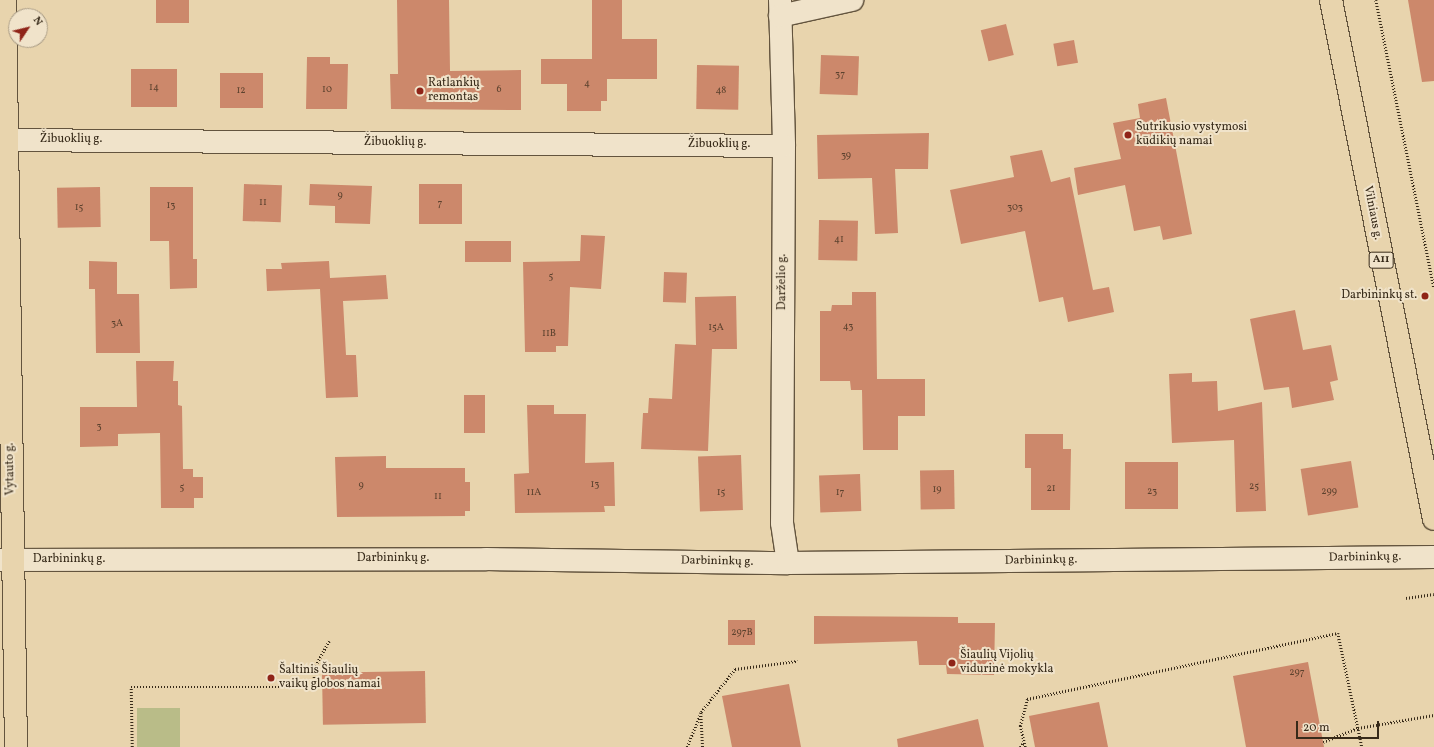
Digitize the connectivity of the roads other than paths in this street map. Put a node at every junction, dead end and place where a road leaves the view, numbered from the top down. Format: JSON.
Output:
{"nodes":[{"id":1,"x":4,"y":0,"type":"edge"},
{"id":2,"x":852,"y":0,"type":"edge"},
{"id":3,"x":1331,"y":0,"type":"edge"},
{"id":4,"x":780,"y":8,"type":"edge"},
{"id":5,"x":6,"y":140,"type":"junction"},
{"id":6,"x":784,"y":146,"type":"junction"},
{"id":7,"x":1434,"y":519,"type":"edge"},
{"id":8,"x":1434,"y":557,"type":"edge"},
{"id":9,"x":6,"y":560,"type":"edge"},
{"id":10,"x":788,"y":564,"type":"junction"},
{"id":11,"x":16,"y":747,"type":"edge"}],
"edges":[{"from":1,"to":5,"type":"main road","name":"Vytauto g."},
{"from":2,"to":4,"type":"street"},
{"from":3,"to":7,"type":"main road","name":"Vilniaus g.","number":"A11"},
{"from":4,"to":6,"type":"street","name":"Darželio g."},
{"from":5,"to":6,"type":"street","name":"Žibuoklių g."},
{"from":5,"to":9,"type":"main road","name":"Vytauto g."},
{"from":6,"to":10,"type":"street","name":"Darželio g."},
{"from":8,"to":10,"type":"street","name":"Darbininkų g."},
{"from":9,"to":10,"type":"street","name":"Darbininkų g."},
{"from":9,"to":11,"type":"main road","name":"Vytauto g."}]}
